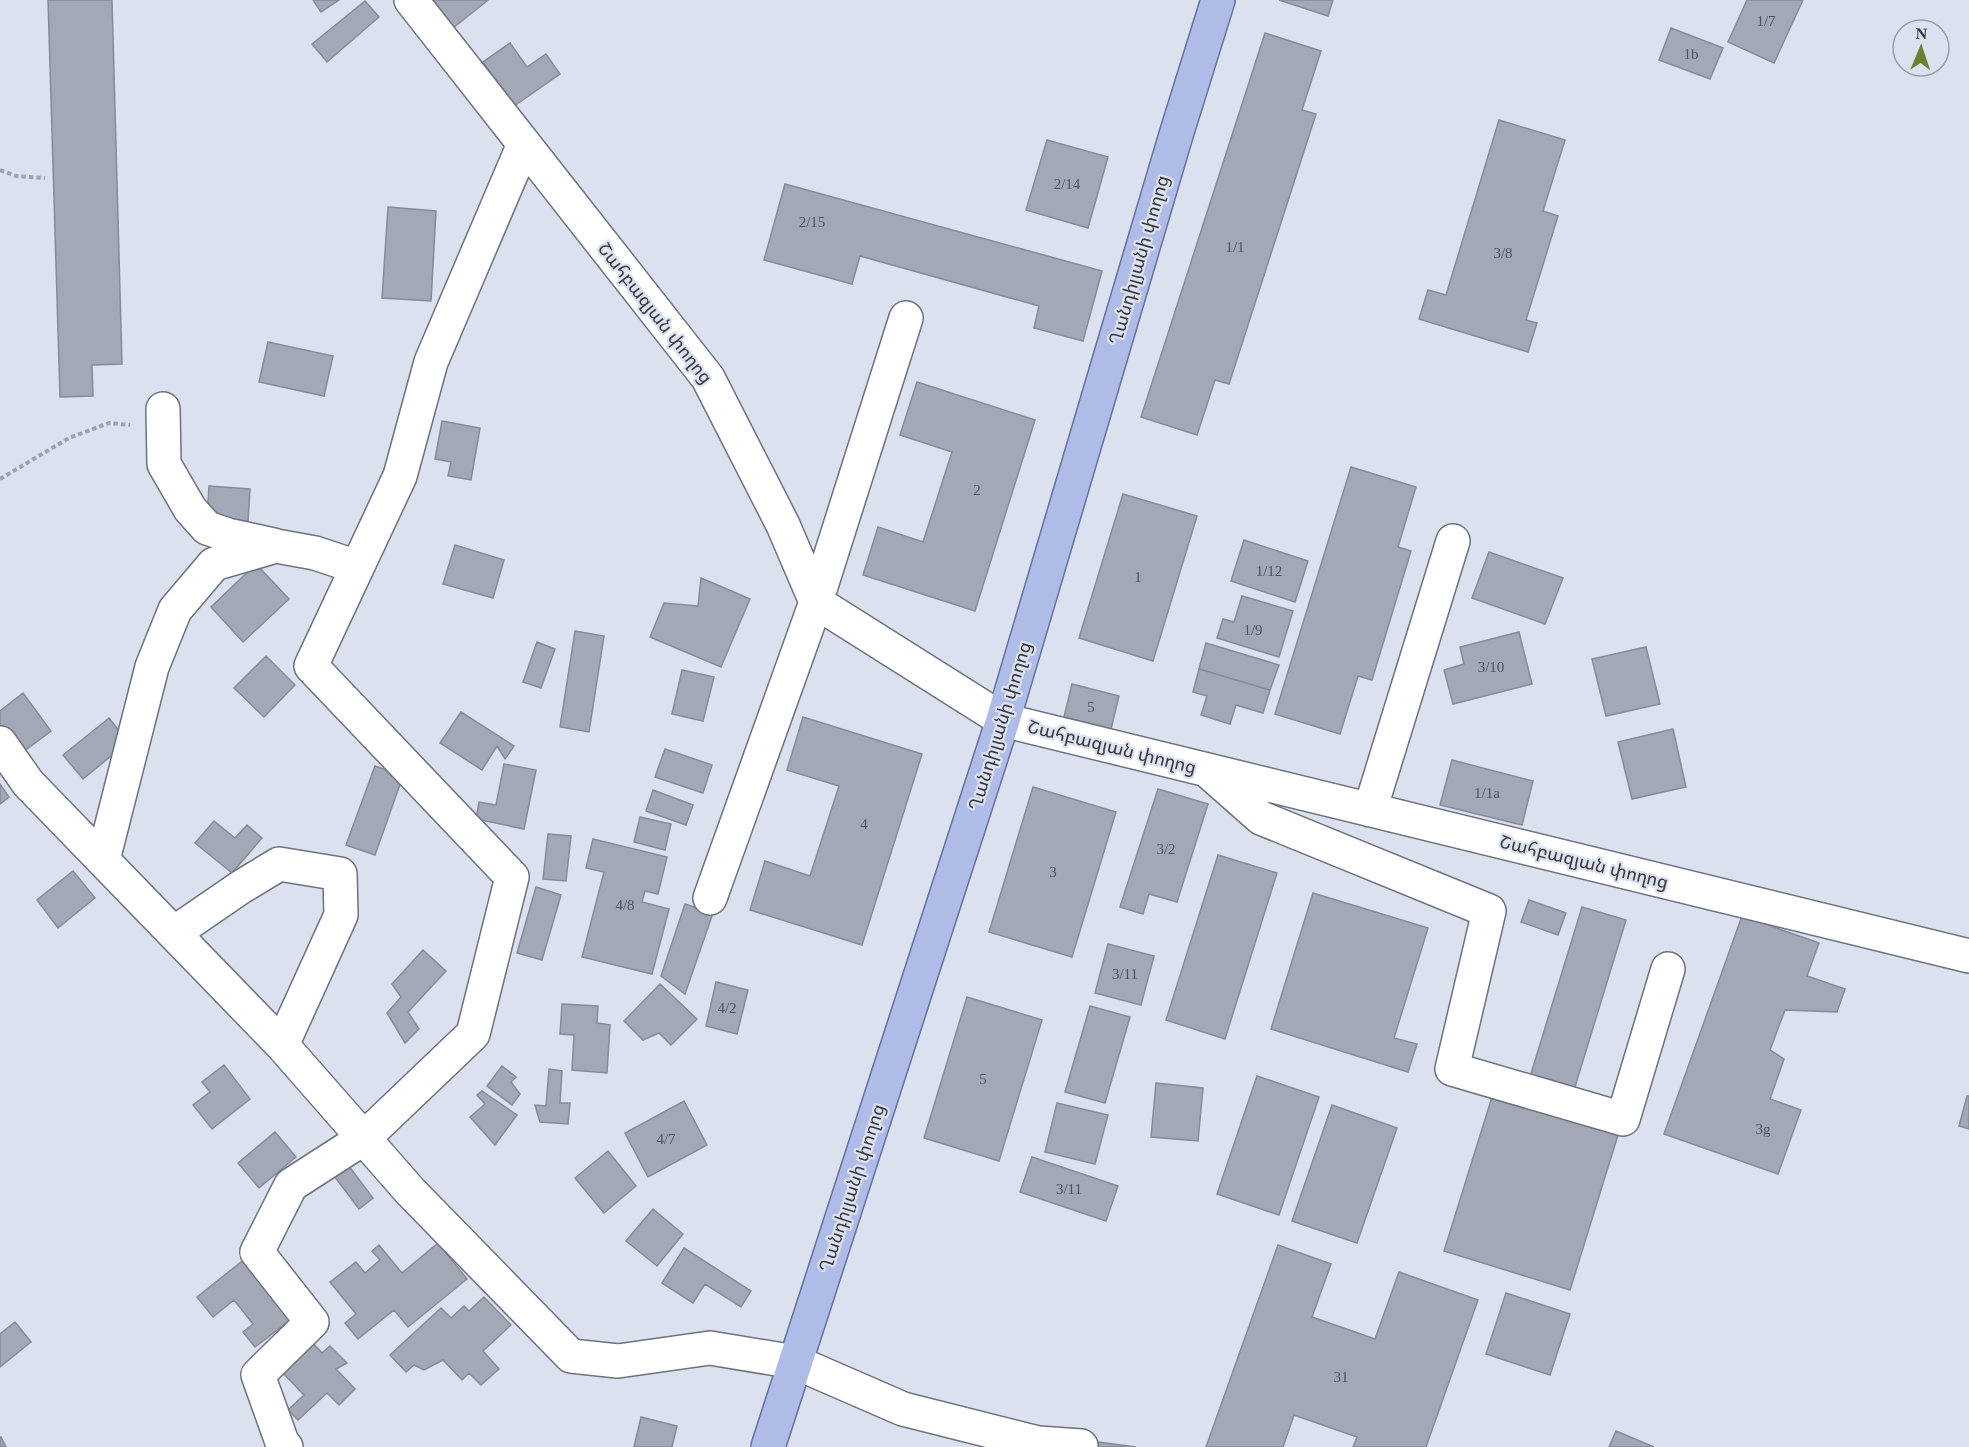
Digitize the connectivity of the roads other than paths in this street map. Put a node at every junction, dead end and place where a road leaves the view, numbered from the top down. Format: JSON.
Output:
{"nodes":[{"id":1,"x":411,"y":0,"type":"edge"},
{"id":2,"x":1218,"y":0,"type":"edge"},
{"id":3,"x":524,"y":144,"type":"junction"},
{"id":4,"x":906,"y":318,"type":"dead end"},
{"id":5,"x":163,"y":409,"type":"road end"},
{"id":6,"x":1454,"y":541,"type":"dead end"},
{"id":7,"x":276,"y":546,"type":"junction"},
{"id":8,"x":357,"y":567,"type":"junction"},
{"id":9,"x":816,"y":602,"type":"junction"},
{"id":10,"x":1003,"y":720,"type":"junction"},
{"id":11,"x":0,"y":743,"type":"edge"},
{"id":12,"x":1207,"y":770,"type":"junction"},
{"id":13,"x":1370,"y":810,"type":"junction"},
{"id":14,"x":103,"y":860,"type":"junction"},
{"id":15,"x":710,"y":898,"type":"dead end"},
{"id":16,"x":174,"y":933,"type":"junction"},
{"id":17,"x":1969,"y":956,"type":"edge"},
{"id":18,"x":1668,"y":969,"type":"dead end"},
{"id":19,"x":282,"y":1045,"type":"junction"},
{"id":20,"x":364,"y":1138,"type":"junction"},
{"id":21,"x":795,"y":1362,"type":"junction"},
{"id":22,"x":1081,"y":1446,"type":"edge"},
{"id":23,"x":286,"y":1447,"type":"edge"},
{"id":24,"x":768,"y":1447,"type":"edge"}],
"edges":[{"from":1,"to":3,"type":"street","name":"Շահբազյան փողոց"},
{"from":2,"to":10,"type":"main road","name":"Ղանդիլյանի փողոց"},
{"from":3,"to":8,"type":"street"},
{"from":3,"to":9,"type":"street","name":"Շահբազյան փողոց"},
{"from":4,"to":9,"type":"street"},
{"from":5,"to":7,"type":"street"},
{"from":6,"to":13,"type":"street"},
{"from":7,"to":8,"type":"street"},
{"from":7,"to":14,"type":"street"},
{"from":8,"to":20,"type":"street"},
{"from":9,"to":10,"type":"street","name":"Շահբազյան փողոց"},
{"from":9,"to":15,"type":"street"},
{"from":10,"to":12,"type":"street","name":"Շահբազյան փողոց"},
{"from":10,"to":21,"type":"main road","name":"Ղանդիլյանի փողոց"},
{"from":11,"to":14,"type":"street"},
{"from":12,"to":13,"type":"street","name":"Շահբազյան փողոց"},
{"from":12,"to":18,"type":"street"},
{"from":13,"to":17,"type":"street","name":"Շահբազյան փողոց"},
{"from":14,"to":16,"type":"street"},
{"from":16,"to":19,"type":"street"},
{"from":16,"to":19,"type":"street"},
{"from":19,"to":20,"type":"street"},
{"from":20,"to":21,"type":"street"},
{"from":20,"to":23,"type":"street"},
{"from":21,"to":22,"type":"street"},
{"from":21,"to":24,"type":"main road","name":"Ղանդիլյանի փողոց"}]}
